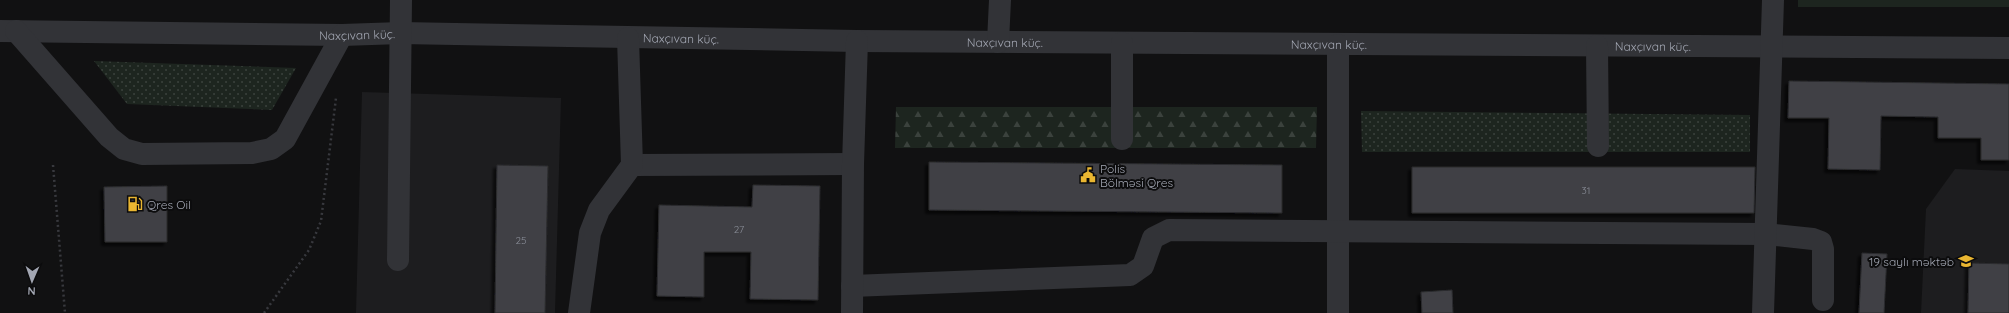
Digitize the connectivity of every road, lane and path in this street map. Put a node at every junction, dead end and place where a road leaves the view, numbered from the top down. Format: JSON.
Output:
{"nodes":[{"id":1,"x":401,"y":0,"type":"edge"},
{"id":2,"x":1000,"y":0,"type":"edge"},
{"id":3,"x":1773,"y":0,"type":"edge"},
{"id":4,"x":8,"y":31,"type":"edge"},
{"id":5,"x":400,"y":33,"type":"junction"},
{"id":6,"x":342,"y":35,"type":"junction"},
{"id":7,"x":628,"y":38,"type":"junction"},
{"id":8,"x":857,"y":41,"type":"junction"},
{"id":9,"x":998,"y":42,"type":"junction"},
{"id":10,"x":1122,"y":43,"type":"junction"},
{"id":11,"x":1338,"y":45,"type":"junction"},
{"id":12,"x":1597,"y":46,"type":"junction"},
{"id":13,"x":1773,"y":47,"type":"junction"},
{"id":14,"x":2009,"y":48,"type":"edge"},
{"id":15,"x":337,"y":91,"type":"dead end"},
{"id":16,"x":1122,"y":139,"type":"dead end"},
{"id":17,"x":1598,"y":146,"type":"dead end"},
{"id":18,"x":853,"y":164,"type":"junction"},
{"id":19,"x":53,"y":165,"type":"dead end"},
{"id":20,"x":632,"y":165,"type":"junction"},
{"id":21,"x":1338,"y":231,"type":"junction"},
{"id":22,"x":1766,"y":234,"type":"junction"},
{"id":23,"x":398,"y":260,"type":"dead end"},
{"id":24,"x":852,"y":286,"type":"junction"},
{"id":25,"x":1823,"y":300,"type":"dead end"},
{"id":26,"x":66,"y":313,"type":"edge"},
{"id":27,"x":264,"y":313,"type":"edge"},
{"id":28,"x":579,"y":313,"type":"edge"},
{"id":29,"x":852,"y":313,"type":"edge"},
{"id":30,"x":1338,"y":313,"type":"edge"},
{"id":31,"x":1763,"y":313,"type":"edge"}],
"edges":[{"from":1,"to":5,"type":"street"},
{"from":2,"to":9,"type":"street"},
{"from":3,"to":13,"type":"street"},
{"from":4,"to":6,"type":"street","name":"Naxçıvan küç."},
{"from":4,"to":6,"type":"street"},
{"from":5,"to":6,"type":"street","name":"Naxçıvan küç."},
{"from":5,"to":7,"type":"street","name":"Naxçıvan küç."},
{"from":5,"to":23,"type":"street"},
{"from":7,"to":8,"type":"street","name":"Naxçıvan küç."},
{"from":7,"to":20,"type":"street"},
{"from":8,"to":9,"type":"street","name":"Naxçıvan küç."},
{"from":8,"to":18,"type":"street"},
{"from":9,"to":10,"type":"street","name":"Naxçıvan küç."},
{"from":10,"to":11,"type":"street","name":"Naxçıvan küç."},
{"from":10,"to":16,"type":"street"},
{"from":11,"to":12,"type":"street","name":"Naxçıvan küç."},
{"from":11,"to":21,"type":"street"},
{"from":12,"to":13,"type":"street","name":"Naxçıvan küç."},
{"from":12,"to":17,"type":"street"},
{"from":13,"to":14,"type":"street","name":"Naxçıvan küç."},
{"from":13,"to":22,"type":"street"},
{"from":15,"to":27,"type":"path"},
{"from":18,"to":20,"type":"street"},
{"from":18,"to":24,"type":"street"},
{"from":19,"to":26,"type":"path"},
{"from":20,"to":28,"type":"street"},
{"from":21,"to":22,"type":"street"},
{"from":21,"to":24,"type":"street"},
{"from":21,"to":30,"type":"street"},
{"from":22,"to":25,"type":"street"},
{"from":22,"to":31,"type":"street"},
{"from":24,"to":29,"type":"street"}]}
